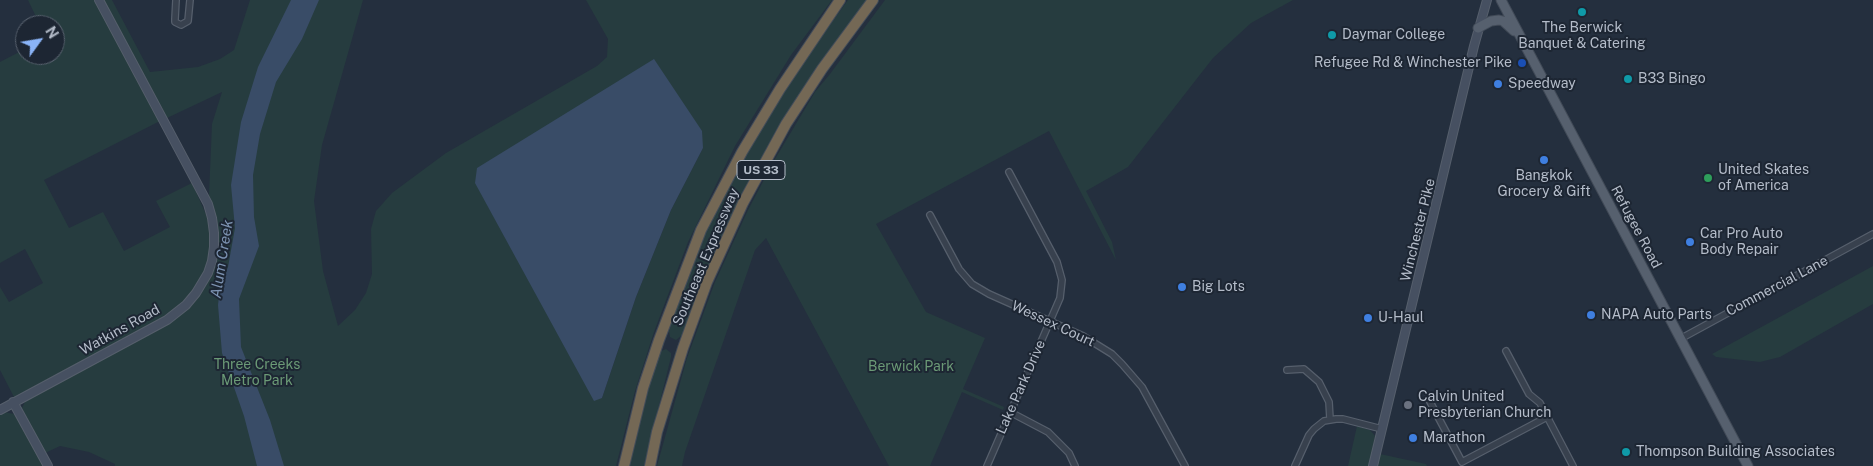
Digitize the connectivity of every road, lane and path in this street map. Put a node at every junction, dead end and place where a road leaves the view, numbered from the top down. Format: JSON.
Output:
{"nodes":[{"id":1,"x":99,"y":0,"type":"edge"},
{"id":2,"x":176,"y":0,"type":"edge"},
{"id":3,"x":190,"y":0,"type":"edge"},
{"id":4,"x":840,"y":0,"type":"edge"},
{"id":5,"x":874,"y":0,"type":"edge"},
{"id":6,"x":1487,"y":0,"type":"edge"},
{"id":7,"x":1501,"y":0,"type":"edge"},
{"id":8,"x":1478,"y":28,"type":"junction"},
{"id":9,"x":1520,"y":37,"type":"junction"},
{"id":10,"x":1009,"y":172,"type":"dead end"},
{"id":11,"x":930,"y":215,"type":"dead end"},
{"id":12,"x":1873,"y":234,"type":"edge"},
{"id":13,"x":1050,"y":321,"type":"junction"},
{"id":14,"x":1680,"y":339,"type":"junction"},
{"id":15,"x":1506,"y":351,"type":"dead end"},
{"id":16,"x":1287,"y":370,"type":"dead end"},
{"id":17,"x":1428,"y":398,"type":"dead end"},
{"id":18,"x":13,"y":402,"type":"junction"},
{"id":19,"x":0,"y":410,"type":"edge"},
{"id":20,"x":1010,"y":412,"type":"junction"},
{"id":21,"x":1547,"y":417,"type":"junction"},
{"id":22,"x":1330,"y":419,"type":"junction"},
{"id":23,"x":1382,"y":429,"type":"junction"},
{"id":24,"x":48,"y":466,"type":"edge"},
{"id":25,"x":624,"y":466,"type":"edge"},
{"id":26,"x":650,"y":466,"type":"edge"},
{"id":27,"x":986,"y":466,"type":"edge"},
{"id":28,"x":1076,"y":466,"type":"edge"},
{"id":29,"x":1185,"y":466,"type":"edge"},
{"id":30,"x":1295,"y":466,"type":"edge"},
{"id":31,"x":1373,"y":466,"type":"edge"},
{"id":32,"x":1573,"y":466,"type":"edge"},
{"id":33,"x":1748,"y":466,"type":"edge"}],
"edges":[{"from":1,"to":18,"type":"street","name":"Watkins Road"},
{"from":2,"to":3,"type":"street"},
{"from":4,"to":25,"type":"highway","name":"Southeast Expressway","number":"US 33"},
{"from":5,"to":26,"type":"highway","name":"Southeast Expressway","number":"US 33"},
{"from":6,"to":8,"type":"street","name":"Winchester Pike"},
{"from":7,"to":9,"type":"main road","name":"Refugee Road"},
{"from":8,"to":9,"type":"main road"},
{"from":8,"to":23,"type":"street","name":"Winchester Pike"},
{"from":9,"to":14,"type":"main road","name":"Refugee Road"},
{"from":10,"to":13,"type":"street","name":"Lake Park Drive"},
{"from":11,"to":13,"type":"street","name":"Wessex Court"},
{"from":12,"to":14,"type":"street","name":"Commercial Lane"},
{"from":13,"to":20,"type":"street","name":"Lake Park Drive"},
{"from":13,"to":29,"type":"street","name":"Wessex Court"},
{"from":14,"to":33,"type":"main road","name":"Refugee Road"},
{"from":15,"to":21,"type":"street"},
{"from":16,"to":22,"type":"street"},
{"from":17,"to":21,"type":"street"},
{"from":18,"to":19,"type":"street","name":"Watkins Road"},
{"from":18,"to":24,"type":"street"},
{"from":20,"to":27,"type":"street","name":"Lake Park Drive"},
{"from":20,"to":28,"type":"street"},
{"from":21,"to":32,"type":"street"},
{"from":22,"to":23,"type":"street"},
{"from":22,"to":30,"type":"street"},
{"from":23,"to":31,"type":"street","name":"Winchester Pike"}]}
